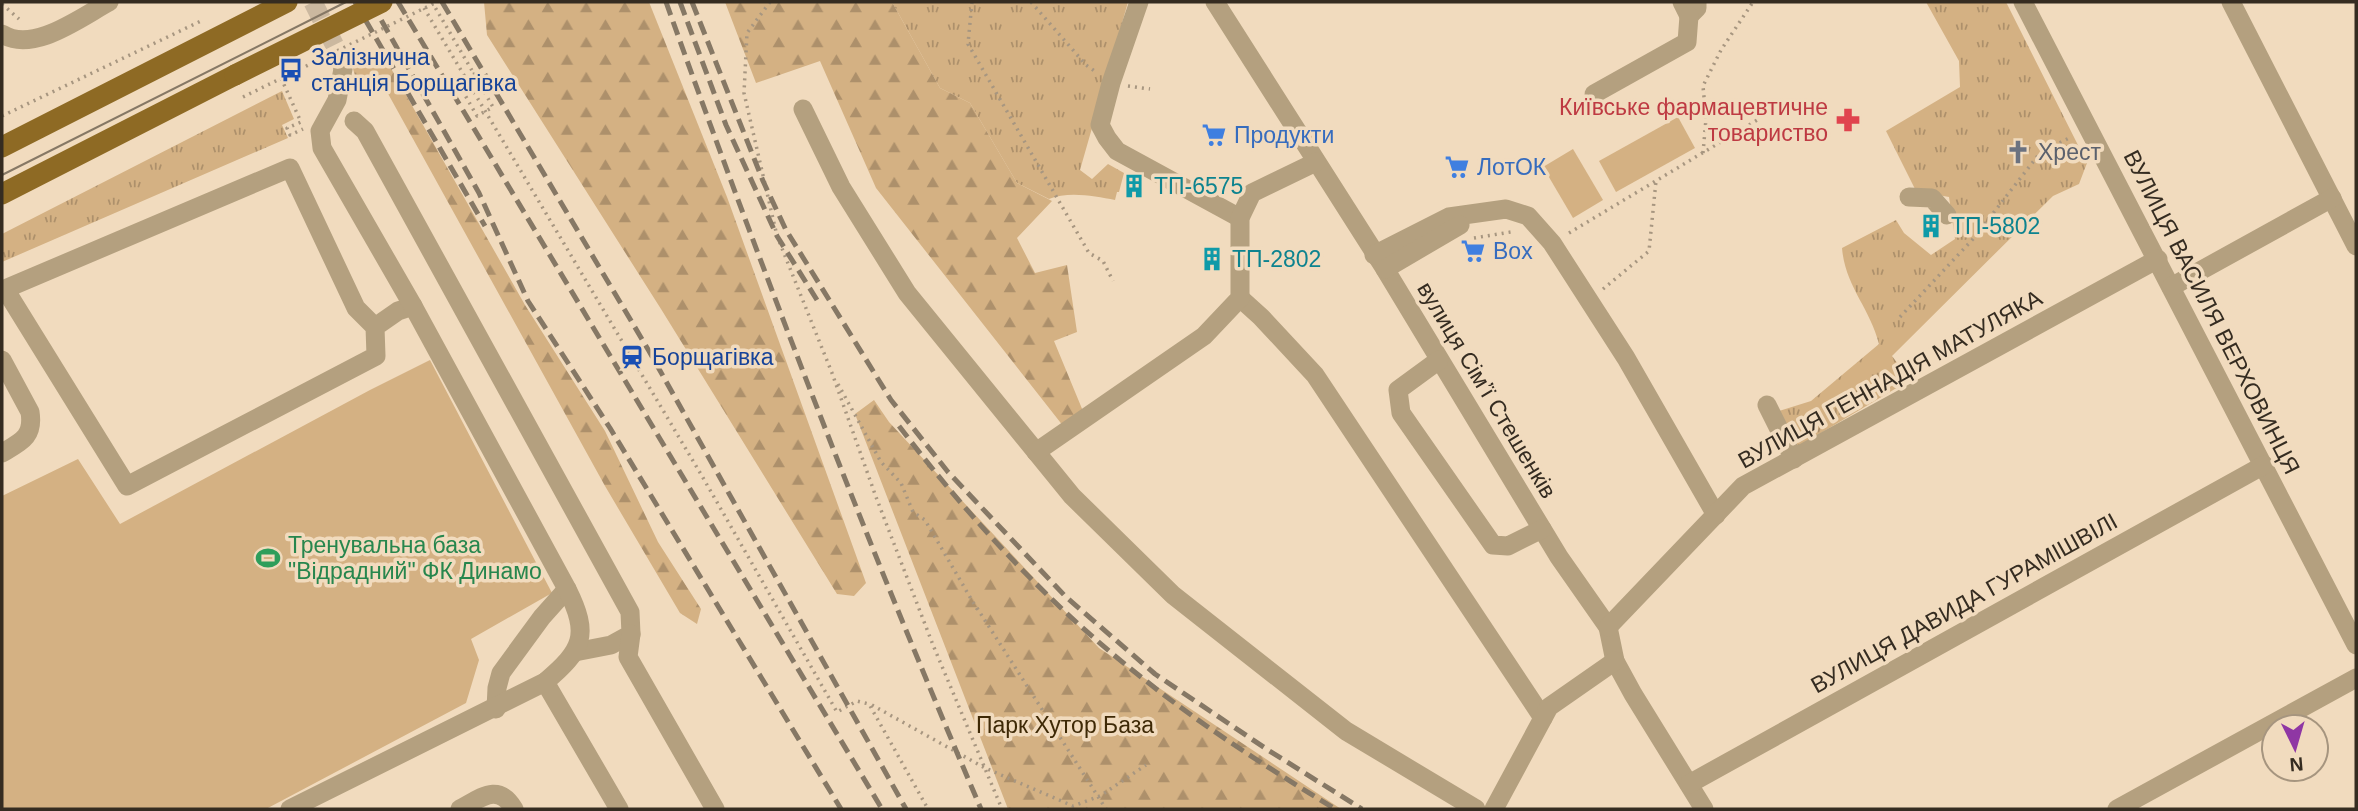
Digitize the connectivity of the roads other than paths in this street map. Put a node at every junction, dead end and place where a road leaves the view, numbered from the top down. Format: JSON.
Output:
{"nodes":[{"id":1,"x":108,"y":2,"type":"edge"},
{"id":2,"x":287,"y":2,"type":"edge"},
{"id":3,"x":382,"y":2,"type":"edge"},
{"id":4,"x":1139,"y":2,"type":"edge"},
{"id":5,"x":1215,"y":2,"type":"edge"},
{"id":6,"x":2023,"y":2,"type":"edge"},
{"id":7,"x":2231,"y":2,"type":"edge"},
{"id":8,"x":1689,"y":6,"type":"edge"},
{"id":9,"x":2,"y":34,"type":"edge"},
{"id":10,"x":343,"y":69,"type":"tunnel mouth"},
{"id":11,"x":1594,"y":94,"type":"dead end"},
{"id":12,"x":803,"y":109,"type":"dead end"},
{"id":13,"x":354,"y":121,"type":"dead end"},
{"id":14,"x":2,"y":147,"type":"edge"},
{"id":15,"x":1316,"y":162,"type":"junction"},
{"id":16,"x":2,"y":194,"type":"edge"},
{"id":17,"x":1909,"y":197,"type":"dead end"},
{"id":18,"x":2332,"y":198,"type":"junction"},
{"id":19,"x":1947,"y":215,"type":"dead end"},
{"id":20,"x":1240,"y":218,"type":"junction"},
{"id":21,"x":2356,"y":246,"type":"edge"},
{"id":22,"x":2158,"y":260,"type":"junction"},
{"id":23,"x":1380,"y":262,"type":"junction"},
{"id":24,"x":2171,"y":287,"type":"junction"},
{"id":25,"x":1240,"y":298,"type":"junction"},
{"id":26,"x":413,"y":306,"type":"junction"},
{"id":27,"x":375,"y":327,"type":"junction"},
{"id":28,"x":2,"y":360,"type":"edge"},
{"id":29,"x":1439,"y":360,"type":"junction"},
{"id":30,"x":1767,"y":405,"type":"dead end"},
{"id":31,"x":1036,"y":452,"type":"junction"},
{"id":32,"x":2,"y":453,"type":"edge"},
{"id":33,"x":1794,"y":459,"type":"junction"},
{"id":34,"x":2264,"y":465,"type":"junction"},
{"id":35,"x":1716,"y":515,"type":"junction"},
{"id":36,"x":1542,"y":529,"type":"junction"},
{"id":37,"x":567,"y":589,"type":"junction"},
{"id":38,"x":1608,"y":627,"type":"junction"},
{"id":39,"x":631,"y":634,"type":"junction"},
{"id":40,"x":2356,"y":645,"type":"edge"},
{"id":41,"x":575,"y":652,"type":"junction"},
{"id":42,"x":1615,"y":661,"type":"junction"},
{"id":43,"x":2356,"y":678,"type":"edge"},
{"id":44,"x":545,"y":682,"type":"junction"},
{"id":45,"x":496,"y":709,"type":"junction"},
{"id":46,"x":1543,"y":718,"type":"junction"},
{"id":47,"x":1689,"y":784,"type":"junction"},
{"id":48,"x":290,"y":809,"type":"edge"},
{"id":49,"x":460,"y":809,"type":"edge"},
{"id":50,"x":514,"y":809,"type":"edge"},
{"id":51,"x":620,"y":809,"type":"edge"},
{"id":52,"x":715,"y":809,"type":"edge"},
{"id":53,"x":1476,"y":809,"type":"edge"},
{"id":54,"x":1494,"y":809,"type":"edge"},
{"id":55,"x":1704,"y":809,"type":"edge"},
{"id":56,"x":2117,"y":809,"type":"edge"}],
"edges":[{"from":1,"to":9,"type":"street"},
{"from":2,"to":14,"type":"main road"},
{"from":3,"to":16,"type":"main road","bridge":true},
{"from":4,"to":20,"type":"street"},
{"from":5,"to":15,"type":"street","name":"вулиця Сімʼї Стешенків"},
{"from":6,"to":22,"type":"street","name":"ВУЛИЦЯ ВАСИЛЯ ВЕРХОВИНЦЯ"},
{"from":7,"to":18,"type":"street"},
{"from":8,"to":11,"type":"street"},
{"from":10,"to":26,"type":"street"},
{"from":12,"to":31,"type":"street"},
{"from":13,"to":39,"type":"street"},
{"from":15,"to":20,"type":"street"},
{"from":15,"to":23,"type":"street","name":"вулиця Сімʼї Стешенків"},
{"from":17,"to":19,"type":"street"},
{"from":18,"to":21,"type":"street"},
{"from":18,"to":24,"type":"street"},
{"from":20,"to":25,"type":"street"},
{"from":22,"to":24,"type":"street","name":"ВУЛИЦЯ ВАСИЛЯ ВЕРХОВИНЦЯ"},
{"from":22,"to":33,"type":"street","name":"ВУЛИЦЯ ГЕННАДІЯ МАТУЛЯКА"},
{"from":23,"to":29,"type":"street","name":"вулиця Сімʼї Стешенків"},
{"from":23,"to":35,"type":"street"},
{"from":24,"to":34,"type":"street","name":"ВУЛИЦЯ ВАСИЛЯ ВЕРХОВИНЦЯ"},
{"from":25,"to":31,"type":"street"},
{"from":25,"to":46,"type":"street"},
{"from":26,"to":27,"type":"street"},
{"from":26,"to":37,"type":"street"},
{"from":27,"to":27,"type":"street"},
{"from":28,"to":32,"type":"street"},
{"from":29,"to":36,"type":"street","name":"вулиця Сімʼї Стешенків"},
{"from":29,"to":36,"type":"street"},
{"from":30,"to":33,"type":"street"},
{"from":31,"to":53,"type":"street"},
{"from":33,"to":35,"type":"street","name":"ВУЛИЦЯ ГЕННАДІЯ МАТУЛЯКА"},
{"from":34,"to":40,"type":"street","name":"ВУЛИЦЯ ВАСИЛЯ ВЕРХОВИНЦЯ"},
{"from":34,"to":47,"type":"street","name":"ВУЛИЦЯ ДАВИДА ГУРАМІШВІЛІ"},
{"from":35,"to":38,"type":"street","name":"ВУЛИЦЯ ГЕННАДІЯ МАТУЛЯКА"},
{"from":36,"to":38,"type":"street","name":"вулиця Сімʼї Стешенків"},
{"from":37,"to":41,"type":"street"},
{"from":37,"to":45,"type":"street"},
{"from":38,"to":42,"type":"street","name":"вулиця Сімʼї Стешенків"},
{"from":39,"to":41,"type":"street"},
{"from":39,"to":52,"type":"street"},
{"from":41,"to":44,"type":"street"},
{"from":42,"to":46,"type":"street"},
{"from":42,"to":47,"type":"street","name":"вулиця Сімʼї Стешенків"},
{"from":43,"to":56,"type":"street"},
{"from":44,"to":45,"type":"street"},
{"from":44,"to":51,"type":"street"},
{"from":45,"to":48,"type":"street"},
{"from":46,"to":54,"type":"street"},
{"from":47,"to":55,"type":"street","name":"вулиця Сімʼї Стешенків"},
{"from":49,"to":50,"type":"street"}]}
